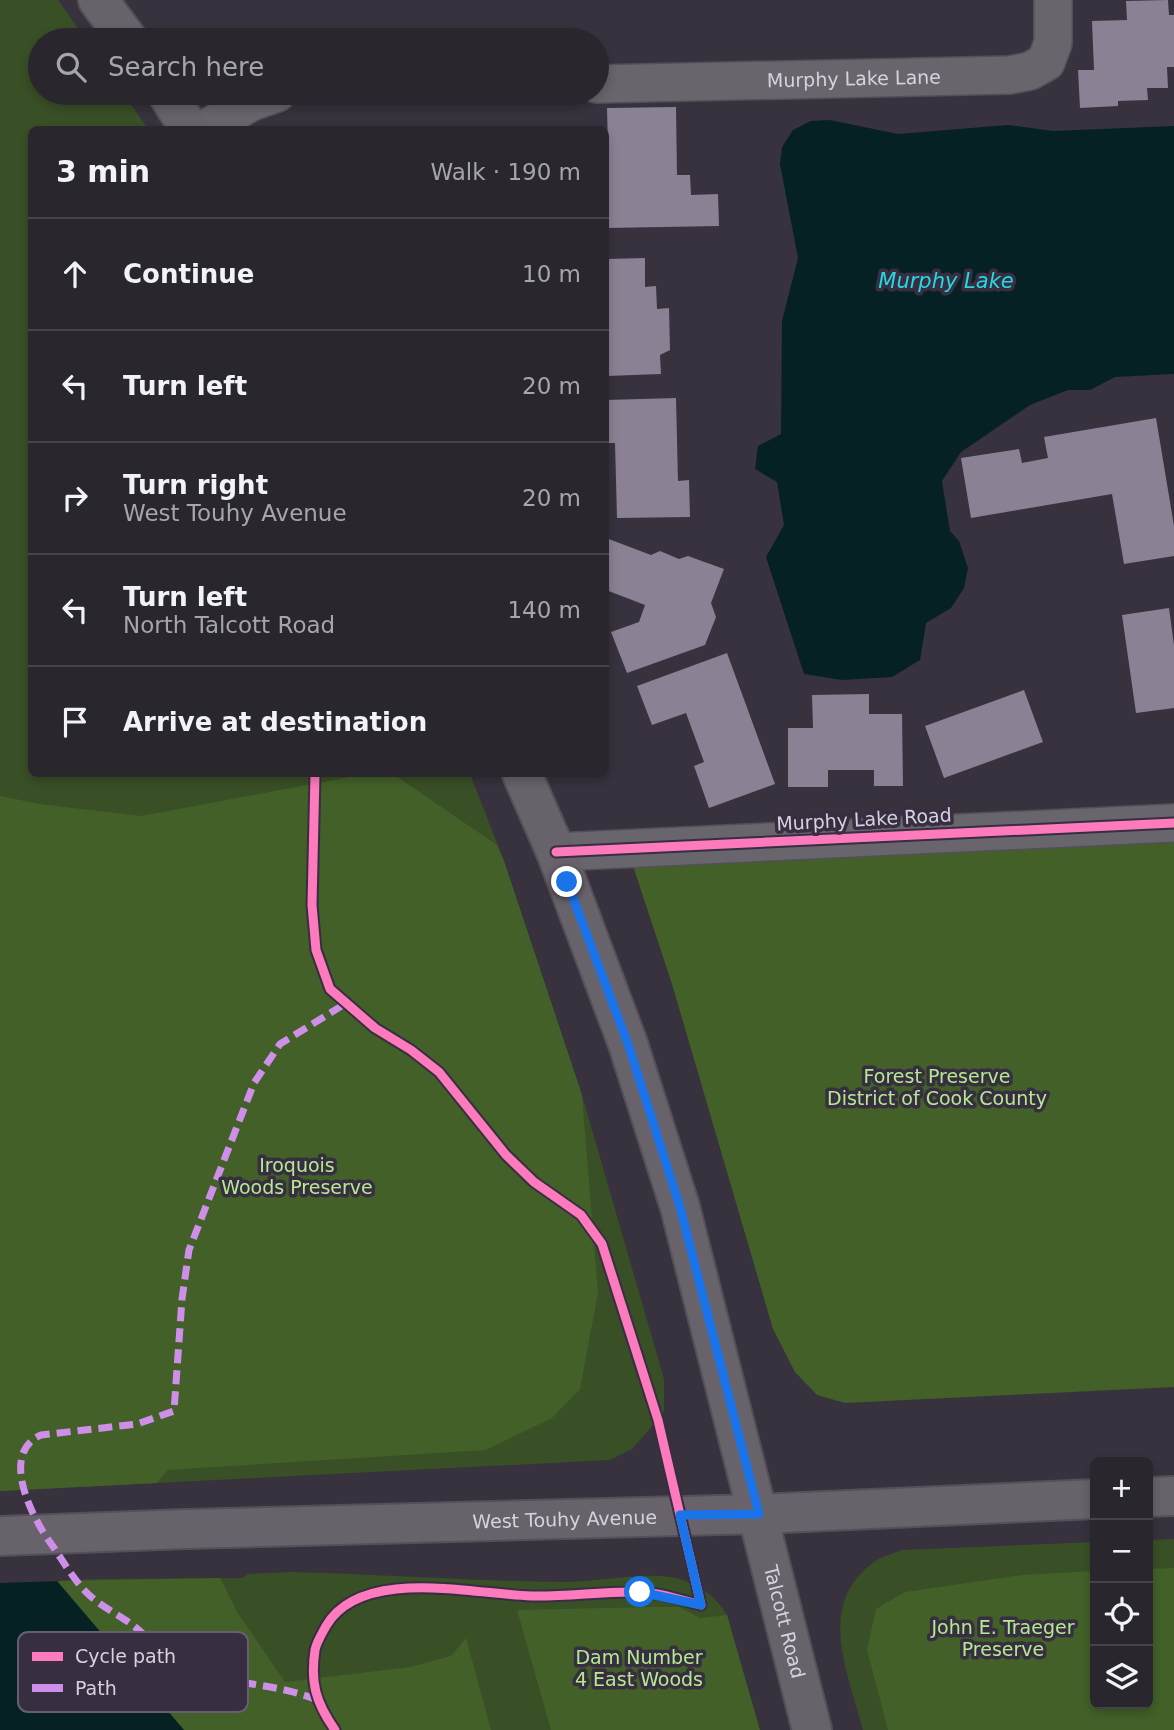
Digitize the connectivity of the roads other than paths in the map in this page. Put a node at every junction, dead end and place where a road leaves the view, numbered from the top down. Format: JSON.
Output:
{"nodes":[{"id":1,"x":98,"y":0,"type":"edge"},
{"id":2,"x":1053,"y":0,"type":"edge"},
{"id":3,"x":119,"y":28,"type":"edge"},
{"id":4,"x":609,"y":84,"type":"edge"},
{"id":5,"x":174,"y":105,"type":"edge"},
{"id":6,"x":246,"y":105,"type":"edge"},
{"id":7,"x":188,"y":126,"type":"edge"},
{"id":8,"x":211,"y":126,"type":"edge"},
{"id":9,"x":523,"y":777,"type":"edge"},
{"id":10,"x":1174,"y":822,"type":"edge"},
{"id":11,"x":556,"y":852,"type":"junction"},
{"id":12,"x":1174,"y":1496,"type":"edge"},
{"id":13,"x":1153,"y":1497,"type":"edge"},
{"id":14,"x":1090,"y":1499,"type":"edge"},
{"id":15,"x":759,"y":1514,"type":"junction"},
{"id":16,"x":0,"y":1536,"type":"edge"},
{"id":17,"x":812,"y":1730,"type":"edge"}],
"edges":[{"from":1,"to":3,"type":"main road"},
{"from":2,"to":4,"type":"street","name":"Murphy Lake Lane"},
{"from":5,"to":7,"type":"main road"},
{"from":6,"to":8,"type":"street"},
{"from":9,"to":11,"type":"main road","name":"Talcott Road"},
{"from":10,"to":11,"type":"street","name":"Murphy Lake Road"},
{"from":11,"to":15,"type":"main road","name":"Talcott Road"},
{"from":12,"to":13,"type":"main road"},
{"from":14,"to":15,"type":"main road","name":"West Touhy Avenue"},
{"from":15,"to":16,"type":"main road","name":"West Touhy Avenue"},
{"from":15,"to":17,"type":"main road","name":"Talcott Road"}]}
